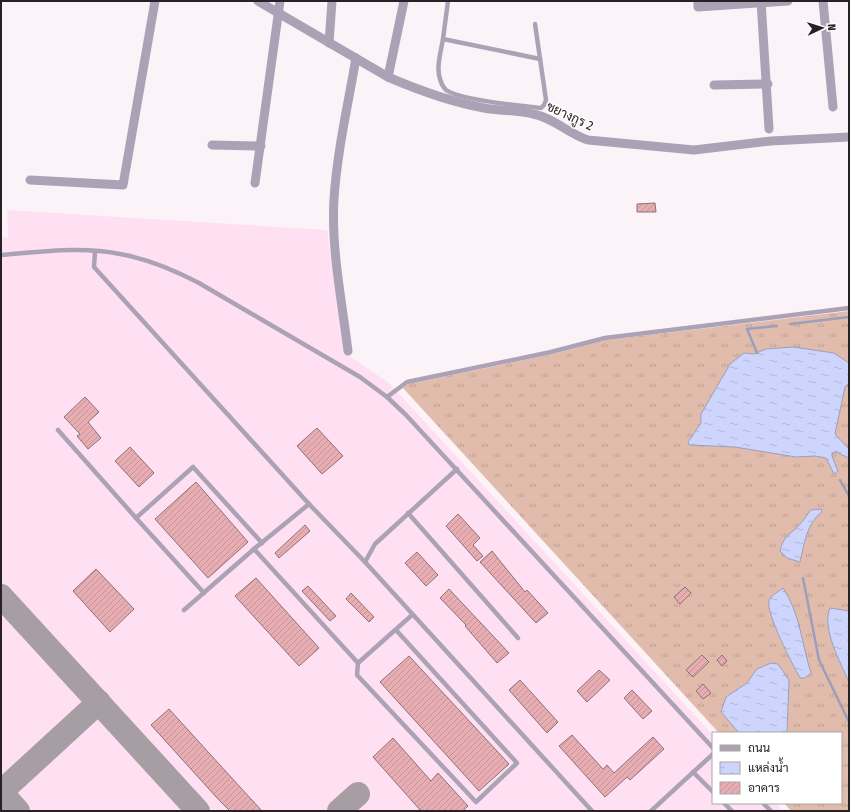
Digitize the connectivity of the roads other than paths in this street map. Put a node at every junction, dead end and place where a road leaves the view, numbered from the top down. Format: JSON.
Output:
{"nodes":[{"id":1,"x":155,"y":1,"type":"edge"},
{"id":2,"x":258,"y":1,"type":"edge"},
{"id":3,"x":280,"y":1,"type":"edge"},
{"id":4,"x":332,"y":1,"type":"edge"},
{"id":5,"x":404,"y":1,"type":"edge"},
{"id":6,"x":448,"y":1,"type":"edge"},
{"id":7,"x":698,"y":1,"type":"edge"},
{"id":8,"x":788,"y":1,"type":"edge"},
{"id":9,"x":823,"y":1,"type":"edge"},
{"id":10,"x":761,"y":2,"type":"edge"},
{"id":11,"x":279,"y":13,"type":"junction"},
{"id":12,"x":535,"y":24,"type":"dead end"},
{"id":13,"x":443,"y":39,"type":"junction"},
{"id":14,"x":329,"y":43,"type":"junction"},
{"id":15,"x":356,"y":58,"type":"junction"},
{"id":16,"x":540,"y":59,"type":"junction"},
{"id":17,"x":388,"y":77,"type":"junction"},
{"id":18,"x":768,"y":84,"type":"junction"},
{"id":19,"x":714,"y":85,"type":"dead end"},
{"id":20,"x":833,"y":107,"type":"dead end"},
{"id":21,"x":769,"y":129,"type":"dead end"},
{"id":22,"x":849,"y":136,"type":"edge"},
{"id":23,"x":212,"y":145,"type":"dead end"},
{"id":24,"x":261,"y":146,"type":"junction"},
{"id":25,"x":30,"y":180,"type":"dead end"},
{"id":26,"x":255,"y":183,"type":"dead end"},
{"id":27,"x":95,"y":251,"type":"junction"},
{"id":28,"x":1,"y":255,"type":"edge"},
{"id":29,"x":849,"y":308,"type":"edge"},
{"id":30,"x":348,"y":351,"type":"dead end"},
{"id":31,"x":387,"y":397,"type":"junction"},
{"id":32,"x":58,"y":430,"type":"dead end"},
{"id":33,"x":457,"y":469,"type":"junction"},
{"id":34,"x":309,"y":504,"type":"junction"},
{"id":35,"x":408,"y":513,"type":"junction"},
{"id":36,"x":136,"y":518,"type":"junction"},
{"id":37,"x":262,"y":542,"type":"junction"},
{"id":38,"x":254,"y":549,"type":"junction"},
{"id":39,"x":365,"y":562,"type":"junction"},
{"id":40,"x":204,"y":593,"type":"junction"},
{"id":41,"x":184,"y":610,"type":"dead end"},
{"id":42,"x":412,"y":615,"type":"junction"},
{"id":43,"x":396,"y":630,"type":"junction"},
{"id":44,"x":518,"y":638,"type":"dead end"},
{"id":45,"x":358,"y":663,"type":"junction"},
{"id":46,"x":712,"y":747,"type":"edge"},
{"id":47,"x":712,"y":755,"type":"edge"},
{"id":48,"x":693,"y":772,"type":"junction"},
{"id":49,"x":712,"y":791,"type":"edge"},
{"id":50,"x":592,"y":811,"type":"edge"},
{"id":51,"x":651,"y":811,"type":"edge"}],
"edges":[{"from":1,"to":25,"type":"street"},
{"from":2,"to":11,"type":"street","name":"ชยางกูร 2"},
{"from":3,"to":11,"type":"street"},
{"from":4,"to":14,"type":"street"},
{"from":5,"to":17,"type":"street"},
{"from":6,"to":13,"type":"lane"},
{"from":7,"to":10,"type":"street"},
{"from":8,"to":10,"type":"street"},
{"from":9,"to":20,"type":"street"},
{"from":10,"to":18,"type":"street"},
{"from":11,"to":14,"type":"street","name":"ชยางกูร 2"},
{"from":11,"to":24,"type":"street"},
{"from":12,"to":16,"type":"lane"},
{"from":13,"to":16,"type":"lane"},
{"from":13,"to":16,"type":"lane"},
{"from":14,"to":15,"type":"street","name":"ชยางกูร 2"},
{"from":15,"to":17,"type":"street","name":"ชยางกูร 2"},
{"from":15,"to":30,"type":"street"},
{"from":17,"to":22,"type":"street","name":"ชยางกูร 2"},
{"from":18,"to":19,"type":"street"},
{"from":18,"to":21,"type":"street"},
{"from":23,"to":24,"type":"street"},
{"from":24,"to":26,"type":"street"},
{"from":27,"to":28,"type":"lane"},
{"from":27,"to":31,"type":"lane"},
{"from":27,"to":34,"type":"lane"},
{"from":29,"to":31,"type":"lane"},
{"from":31,"to":33,"type":"lane"},
{"from":32,"to":36,"type":"lane"},
{"from":33,"to":35,"type":"lane"},
{"from":33,"to":46,"type":"lane"},
{"from":34,"to":37,"type":"lane"},
{"from":34,"to":39,"type":"lane"},
{"from":35,"to":39,"type":"lane"},
{"from":35,"to":44,"type":"lane"},
{"from":36,"to":37,"type":"lane"},
{"from":36,"to":40,"type":"lane"},
{"from":37,"to":38,"type":"lane"},
{"from":38,"to":40,"type":"lane"},
{"from":38,"to":45,"type":"lane"},
{"from":39,"to":42,"type":"lane"},
{"from":40,"to":41,"type":"lane"},
{"from":42,"to":43,"type":"lane"},
{"from":42,"to":50,"type":"lane"},
{"from":43,"to":45,"type":"lane"},
{"from":43,"to":45,"type":"lane"},
{"from":47,"to":48,"type":"lane"},
{"from":48,"to":49,"type":"lane"},
{"from":48,"to":51,"type":"lane"}]}
